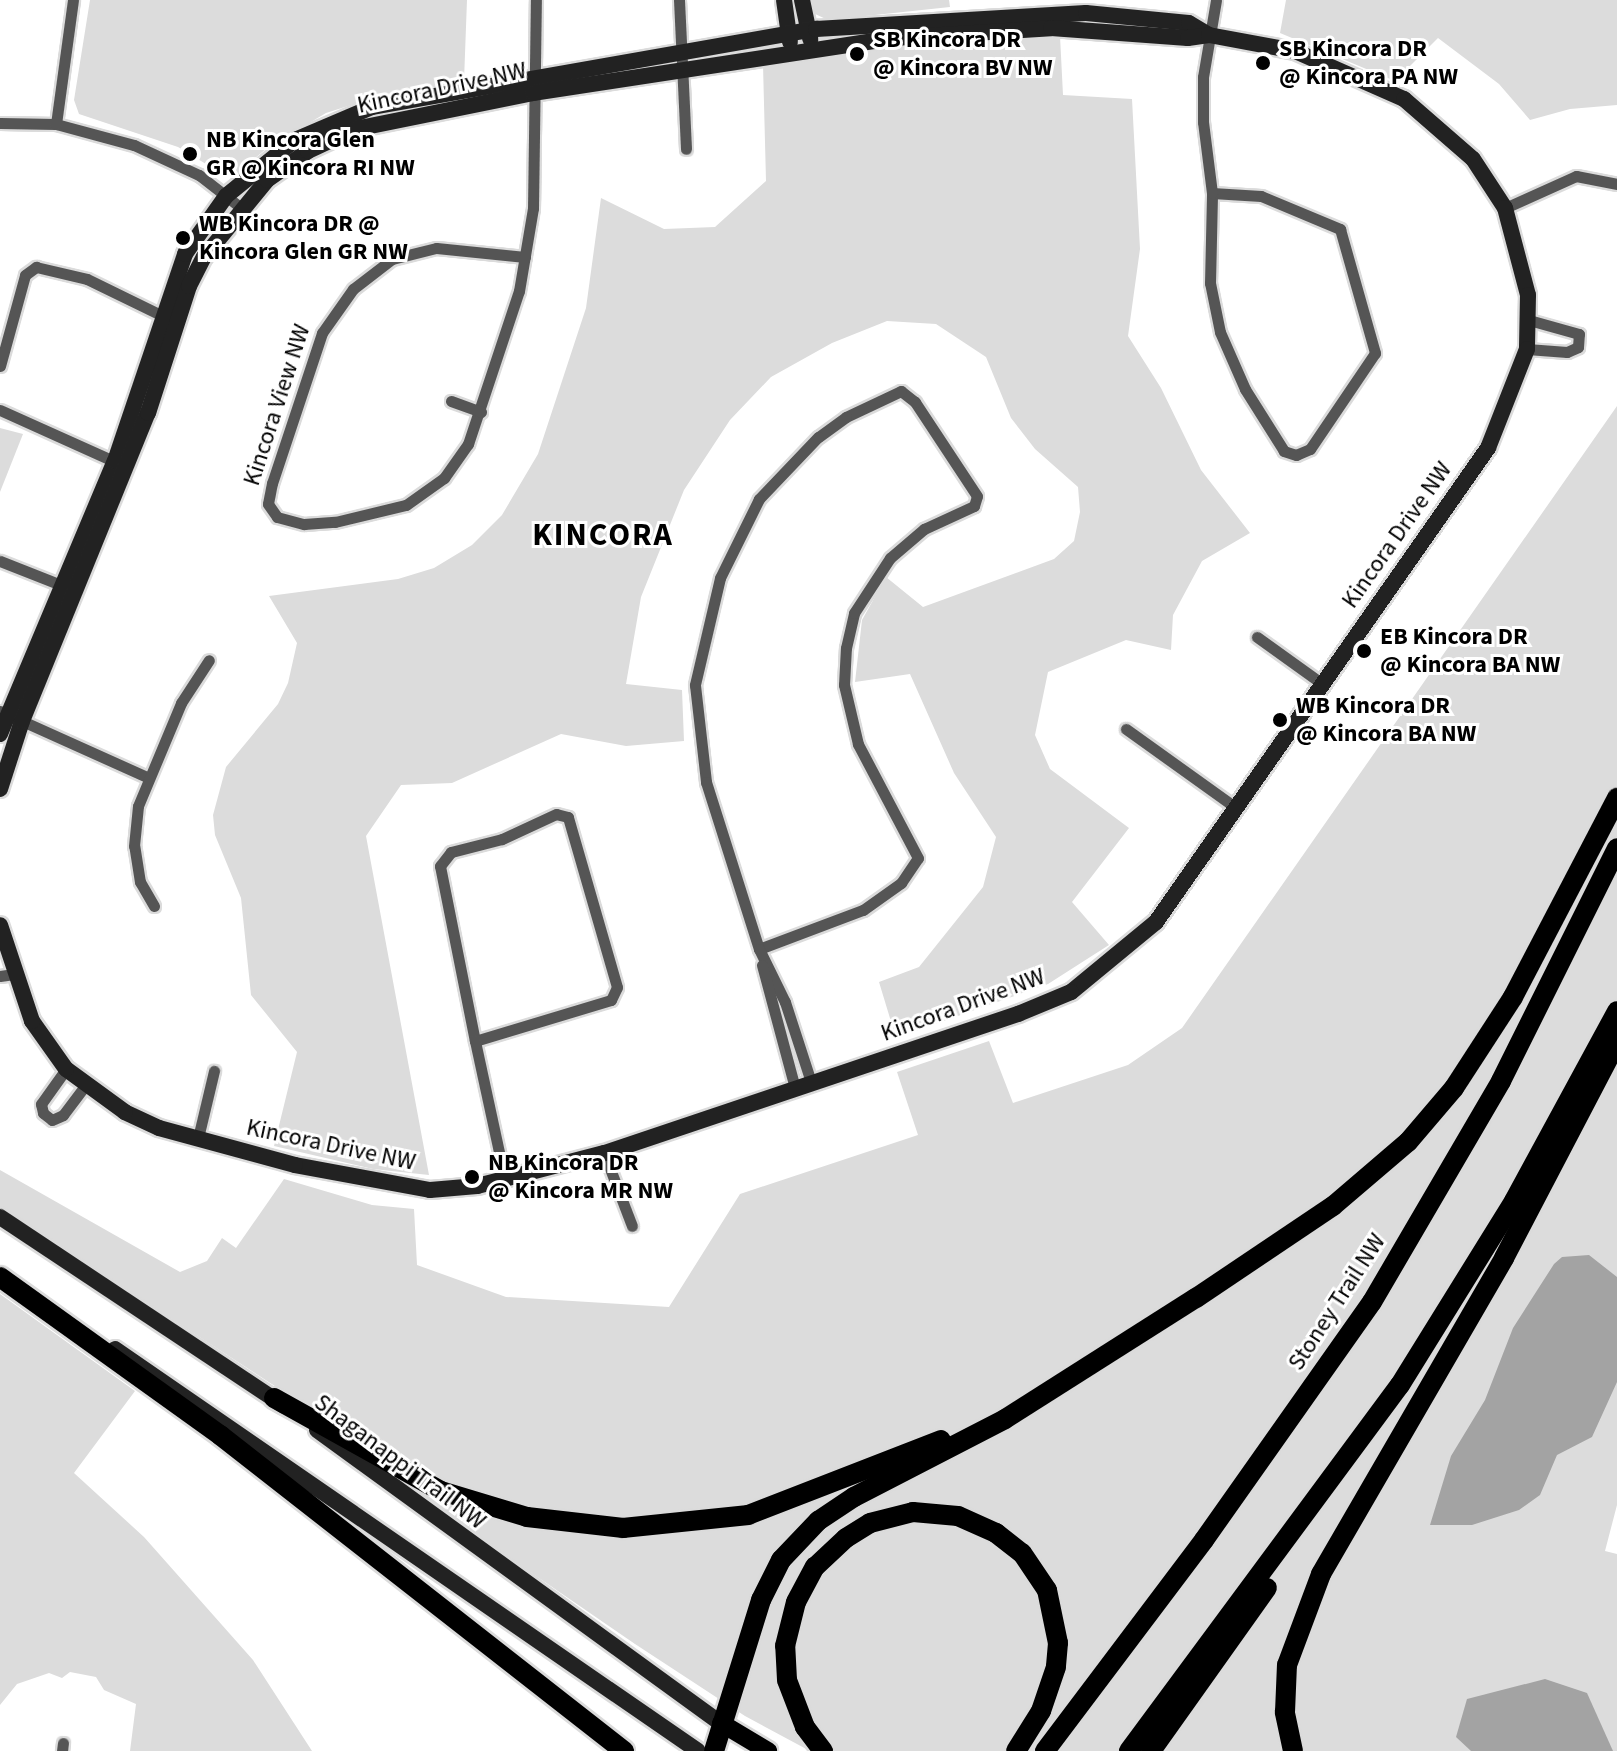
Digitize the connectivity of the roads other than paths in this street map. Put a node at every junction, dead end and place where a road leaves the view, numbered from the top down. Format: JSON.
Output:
{"nodes":[{"id":1,"x":73,"y":0,"type":"edge"},
{"id":2,"x":536,"y":0,"type":"edge"},
{"id":3,"x":679,"y":0,"type":"edge"},
{"id":4,"x":784,"y":0,"type":"edge"},
{"id":5,"x":802,"y":0,"type":"edge"},
{"id":6,"x":1216,"y":0,"type":"edge"},
{"id":7,"x":809,"y":30,"type":"junction"},
{"id":8,"x":789,"y":34,"type":"junction"},
{"id":9,"x":1209,"y":35,"type":"junction"},
{"id":10,"x":811,"y":48,"type":"junction"},
{"id":11,"x":791,"y":52,"type":"junction"},
{"id":12,"x":685,"y":54,"type":"junction"},
{"id":13,"x":679,"y":74,"type":"junction"},
{"id":14,"x":534,"y":85,"type":"junction"},
{"id":15,"x":0,"y":123,"type":"edge"},
{"id":16,"x":56,"y":124,"type":"junction"},
{"id":17,"x":686,"y":149,"type":"dead end"},
{"id":18,"x":1617,"y":184,"type":"edge"},
{"id":19,"x":1212,"y":193,"type":"junction"},
{"id":20,"x":226,"y":196,"type":"junction"},
{"id":21,"x":240,"y":207,"type":"junction"},
{"id":22,"x":1505,"y":208,"type":"junction"},
{"id":23,"x":525,"y":257,"type":"junction"},
{"id":24,"x":168,"y":319,"type":"junction"},
{"id":25,"x":1529,"y":320,"type":"junction"},
{"id":26,"x":1527,"y":349,"type":"junction"},
{"id":27,"x":0,"y":366,"type":"edge"},
{"id":28,"x":451,"y":401,"type":"dead end"},
{"id":29,"x":0,"y":410,"type":"edge"},
{"id":30,"x":481,"y":412,"type":"junction"},
{"id":31,"x":121,"y":464,"type":"junction"},
{"id":32,"x":0,"y":561,"type":"edge"},
{"id":33,"x":70,"y":588,"type":"junction"},
{"id":34,"x":1257,"y":637,"type":"dead end"},
{"id":35,"x":209,"y":660,"type":"dead end"},
{"id":36,"x":1321,"y":683,"type":"junction"},
{"id":37,"x":10,"y":715,"type":"edge"},
{"id":38,"x":1126,"y":729,"type":"dead end"},
{"id":39,"x":0,"y":734,"type":"edge"},
{"id":40,"x":147,"y":777,"type":"junction"},
{"id":41,"x":0,"y":789,"type":"edge"},
{"id":42,"x":1617,"y":798,"type":"edge"},
{"id":43,"x":1235,"y":807,"type":"junction"},
{"id":44,"x":1617,"y":848,"type":"edge"},
{"id":45,"x":154,"y":906,"type":"dead end"},
{"id":46,"x":0,"y":925,"type":"edge"},
{"id":47,"x":759,"y":949,"type":"junction"},
{"id":48,"x":7,"y":975,"type":"edge"},
{"id":49,"x":1617,"y":1011,"type":"edge"},
{"id":50,"x":475,"y":1041,"type":"junction"},
{"id":51,"x":1617,"y":1042,"type":"edge"},
{"id":52,"x":66,"y":1069,"type":"junction"},
{"id":53,"x":214,"y":1071,"type":"dead end"},
{"id":54,"x":803,"y":1085,"type":"junction"},
{"id":55,"x":85,"y":1086,"type":"junction"},
{"id":56,"x":198,"y":1138,"type":"junction"},
{"id":57,"x":604,"y":1153,"type":"junction"},
{"id":58,"x":505,"y":1180,"type":"junction"},
{"id":59,"x":0,"y":1217,"type":"edge"},
{"id":60,"x":632,"y":1226,"type":"dead end"},
{"id":61,"x":0,"y":1276,"type":"edge"},
{"id":62,"x":1108,"y":1355,"type":"junction"},
{"id":63,"x":1400,"y":1385,"type":"junction"},
{"id":64,"x":274,"y":1398,"type":"junction"},
{"id":65,"x":721,"y":1723,"type":"junction"},
{"id":66,"x":624,"y":1751,"type":"edge"},
{"id":67,"x":698,"y":1751,"type":"edge"},
{"id":68,"x":714,"y":1751,"type":"edge"},
{"id":69,"x":768,"y":1751,"type":"edge"},
{"id":70,"x":823,"y":1751,"type":"edge"},
{"id":71,"x":1016,"y":1751,"type":"edge"},
{"id":72,"x":1045,"y":1751,"type":"edge"},
{"id":73,"x":1129,"y":1751,"type":"edge"},
{"id":74,"x":1151,"y":1751,"type":"edge"},
{"id":75,"x":1293,"y":1751,"type":"edge"}],
"edges":[{"from":1,"to":16,"type":"street"},
{"from":2,"to":14,"type":"street","name":"Kincora View NW"},
{"from":3,"to":12,"type":"street"},
{"from":4,"to":8,"type":"street"},
{"from":5,"to":7,"type":"street"},
{"from":6,"to":9,"type":"street"},
{"from":7,"to":8,"type":"street","name":"Kincora Drive NW"},
{"from":7,"to":9,"type":"street","name":"Kincora Drive NW"},
{"from":7,"to":10,"type":"street"},
{"from":8,"to":11,"type":"street"},
{"from":8,"to":12,"type":"street","name":"Kincora Drive NW"},
{"from":9,"to":10,"type":"street","name":"Kincora Drive NW"},
{"from":9,"to":19,"type":"street"},
{"from":9,"to":22,"type":"street","name":"Kincora Drive NW"},
{"from":10,"to":11,"type":"street","name":"Kincora Drive NW"},
{"from":11,"to":13,"type":"street","name":"Kincora Drive NW"},
{"from":12,"to":13,"type":"street"},
{"from":12,"to":14,"type":"street","name":"Kincora Drive NW"},
{"from":13,"to":14,"type":"street","name":"Kincora Drive NW"},
{"from":13,"to":17,"type":"street"},
{"from":14,"to":20,"type":"street","name":"Kincora Drive NW"},
{"from":14,"to":21,"type":"street","name":"Kincora Drive NW"},
{"from":14,"to":23,"type":"street","name":"Kincora View NW"},
{"from":15,"to":16,"type":"street"},
{"from":16,"to":20,"type":"street"},
{"from":18,"to":22,"type":"street"},
{"from":19,"to":19,"type":"street"},
{"from":20,"to":21,"type":"street"},
{"from":20,"to":24,"type":"street","name":"Kincora Drive NW"},
{"from":21,"to":24,"type":"street","name":"Kincora Drive NW"},
{"from":22,"to":25,"type":"street","name":"Kincora Drive NW"},
{"from":23,"to":30,"type":"street","name":"Kincora View NW"},
{"from":23,"to":30,"type":"street","name":"Kincora View NW"},
{"from":24,"to":27,"type":"street"},
{"from":24,"to":31,"type":"street","name":"Kincora Drive NW"},
{"from":25,"to":26,"type":"street","name":"Kincora Drive NW"},
{"from":25,"to":26,"type":"street"},
{"from":26,"to":36,"type":"street","name":"Kincora Drive NW"},
{"from":28,"to":30,"type":"street"},
{"from":29,"to":31,"type":"street"},
{"from":31,"to":33,"type":"street","name":"Kincora Drive NW"},
{"from":32,"to":33,"type":"street"},
{"from":33,"to":37,"type":"street","name":"Kincora Drive NW"},
{"from":34,"to":36,"type":"street"},
{"from":35,"to":40,"type":"street"},
{"from":36,"to":43,"type":"street","name":"Kincora Drive NW"},
{"from":37,"to":39,"type":"street","name":"Kincora Drive NW"},
{"from":37,"to":40,"type":"street"},
{"from":37,"to":41,"type":"street","name":"Kincora Drive NW"},
{"from":38,"to":43,"type":"street"},
{"from":40,"to":45,"type":"street"},
{"from":42,"to":62,"type":"highway"},
{"from":43,"to":54,"type":"street","name":"Kincora Drive NW"},
{"from":44,"to":72,"type":"highway","name":"Stoney Trail NW"},
{"from":46,"to":48,"type":"street","name":"Kincora Drive NW"},
{"from":47,"to":47,"type":"street"},
{"from":47,"to":54,"type":"street"},
{"from":48,"to":52,"type":"street","name":"Kincora Drive NW"},
{"from":49,"to":63,"type":"highway"},
{"from":50,"to":50,"type":"street"},
{"from":50,"to":58,"type":"street"},
{"from":51,"to":75,"type":"highway"},
{"from":52,"to":55,"type":"street","name":"Kincora Drive NW"},
{"from":52,"to":55,"type":"street"},
{"from":53,"to":56,"type":"street"},
{"from":54,"to":57,"type":"street","name":"Kincora Drive NW"},
{"from":55,"to":56,"type":"street","name":"Kincora Drive NW"},
{"from":56,"to":58,"type":"street","name":"Kincora Drive NW"},
{"from":57,"to":58,"type":"street","name":"Kincora Drive NW"},
{"from":57,"to":60,"type":"street"},
{"from":59,"to":64,"type":"street","name":"Shaganappi Trail NW"},
{"from":61,"to":66,"type":"highway"},
{"from":61,"to":67,"type":"street"},
{"from":62,"to":64,"type":"highway"},
{"from":62,"to":65,"type":"highway"},
{"from":63,"to":73,"type":"highway"},
{"from":63,"to":74,"type":"highway"},
{"from":64,"to":65,"type":"street","name":"Shaganappi Trail NW"},
{"from":65,"to":68,"type":"highway"},
{"from":65,"to":69,"type":"main road","name":"Shaganappi Trail NW"},
{"from":70,"to":71,"type":"highway"}]}
